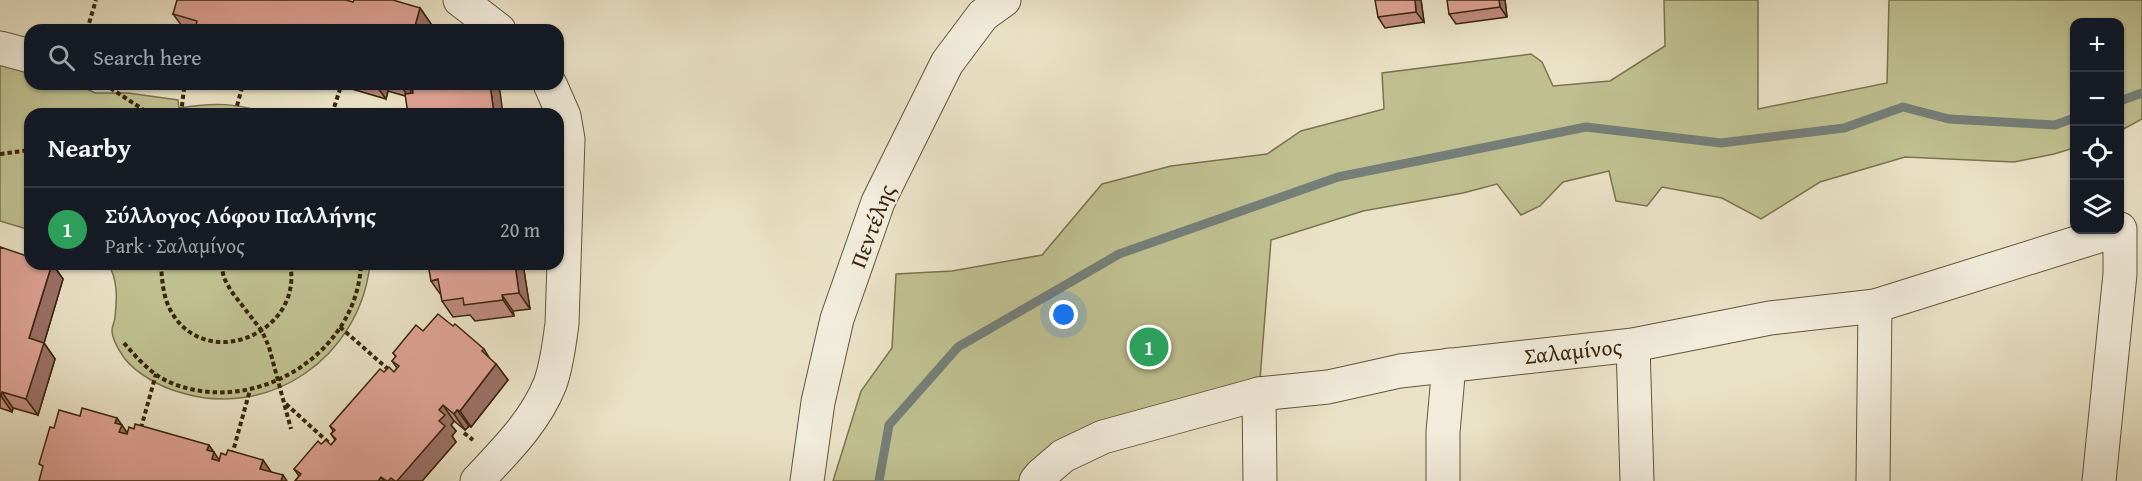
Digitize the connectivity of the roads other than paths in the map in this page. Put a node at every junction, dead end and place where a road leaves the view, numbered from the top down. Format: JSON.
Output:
{"nodes":[{"id":1,"x":460,"y":0,"type":"edge"},
{"id":2,"x":1004,"y":0,"type":"edge"},
{"id":3,"x":491,"y":24,"type":"edge"},
{"id":4,"x":0,"y":48,"type":"edge"},
{"id":5,"x":24,"y":54,"type":"edge"},
{"id":6,"x":552,"y":90,"type":"edge"},
{"id":7,"x":560,"y":108,"type":"edge"},
{"id":8,"x":564,"y":116,"type":"edge"},
{"id":9,"x":2125,"y":228,"type":"edge"},
{"id":10,"x":564,"y":262,"type":"edge"},
{"id":11,"x":564,"y":270,"type":"edge"},
{"id":12,"x":1875,"y":306,"type":"junction"},
{"id":13,"x":1633,"y":345,"type":"junction"},
{"id":14,"x":1449,"y":365,"type":"junction"},
{"id":15,"x":1259,"y":394,"type":"junction"},
{"id":16,"x":477,"y":481,"type":"edge"},
{"id":17,"x":807,"y":481,"type":"edge"},
{"id":18,"x":1036,"y":481,"type":"edge"},
{"id":19,"x":1260,"y":481,"type":"edge"},
{"id":20,"x":1443,"y":481,"type":"edge"},
{"id":21,"x":1637,"y":481,"type":"edge"},
{"id":22,"x":1873,"y":481,"type":"edge"},
{"id":23,"x":2099,"y":481,"type":"edge"}],
"edges":[{"from":1,"to":3,"type":"street"},
{"from":2,"to":17,"type":"street","name":"Πεντέλης"},
{"from":4,"to":5,"type":"street"},
{"from":6,"to":7,"type":"street"},
{"from":8,"to":10,"type":"street"},
{"from":9,"to":12,"type":"street","name":"Σαλαμίνος"},
{"from":9,"to":23,"type":"street"},
{"from":11,"to":16,"type":"street"},
{"from":12,"to":13,"type":"street","name":"Σαλαμίνος"},
{"from":12,"to":22,"type":"street"},
{"from":13,"to":14,"type":"street","name":"Σαλαμίνος"},
{"from":13,"to":21,"type":"street"},
{"from":14,"to":15,"type":"street","name":"Σαλαμίνος"},
{"from":14,"to":20,"type":"street"},
{"from":15,"to":18,"type":"street","name":"Σαλαμίνος"},
{"from":15,"to":19,"type":"street"}]}
